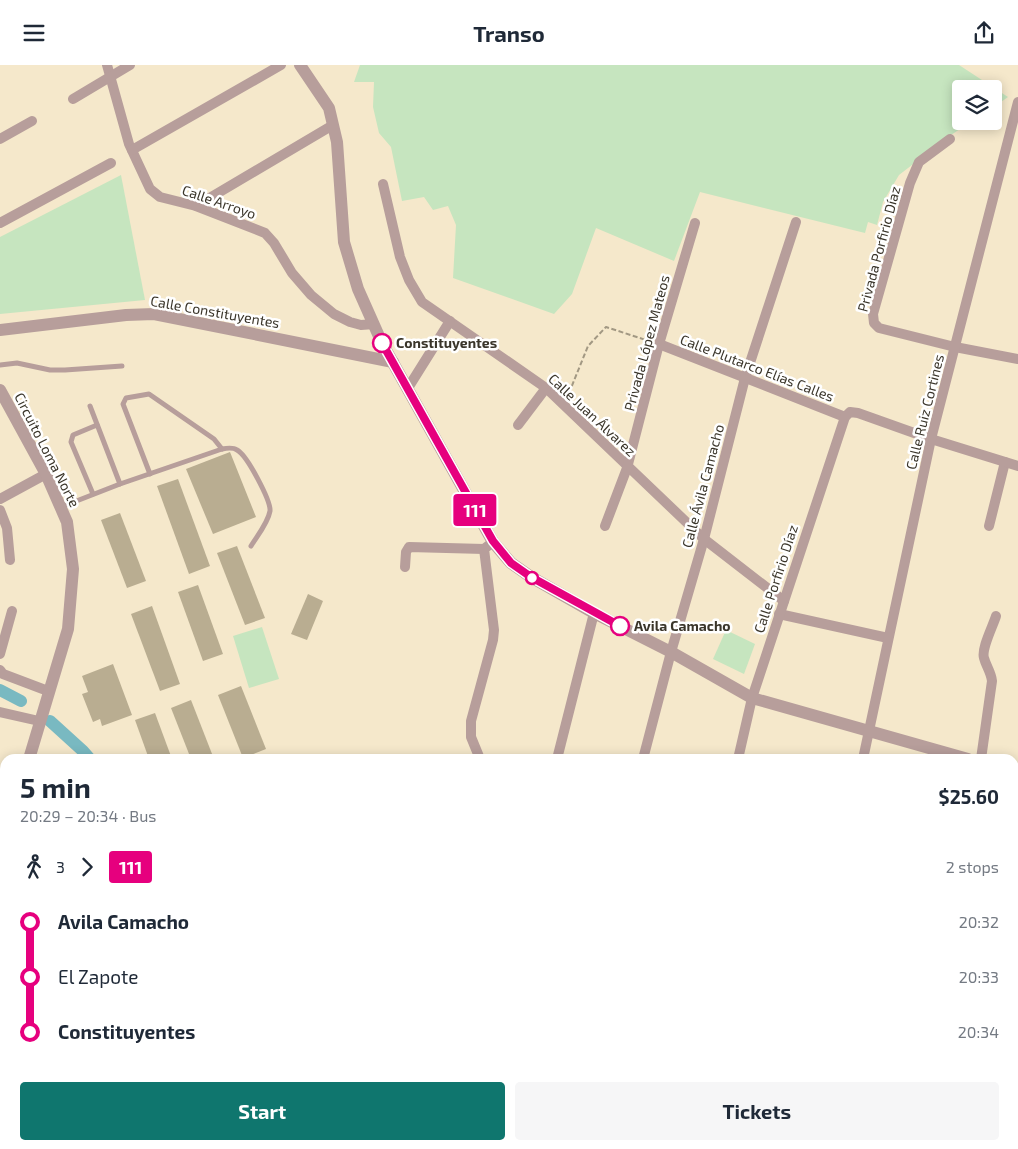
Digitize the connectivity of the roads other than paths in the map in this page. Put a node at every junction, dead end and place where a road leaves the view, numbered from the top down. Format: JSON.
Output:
{"nodes":[{"id":1,"x":107,"y":65,"type":"edge"},
{"id":2,"x":130,"y":65,"type":"edge"},
{"id":3,"x":281,"y":65,"type":"edge"},
{"id":4,"x":300,"y":65,"type":"edge"},
{"id":5,"x":110,"y":76,"type":"junction"},
{"id":6,"x":73,"y":99,"type":"dead end"},
{"id":7,"x":1018,"y":102,"type":"edge"},
{"id":8,"x":32,"y":121,"type":"dead end"},
{"id":9,"x":333,"y":125,"type":"junction"},
{"id":10,"x":0,"y":139,"type":"edge"},
{"id":11,"x":950,"y":139,"type":"dead end"},
{"id":12,"x":132,"y":150,"type":"junction"},
{"id":13,"x":111,"y":163,"type":"dead end"},
{"id":14,"x":383,"y":184,"type":"dead end"},
{"id":15,"x":196,"y":206,"type":"junction"},
{"id":16,"x":796,"y":222,"type":"dead end"},
{"id":17,"x":0,"y":223,"type":"edge"},
{"id":18,"x":695,"y":223,"type":"dead end"},
{"id":19,"x":450,"y":321,"type":"junction"},
{"id":20,"x":374,"y":324,"type":"junction"},
{"id":21,"x":0,"y":330,"type":"edge"},
{"id":22,"x":659,"y":344,"type":"junction"},
{"id":23,"x":955,"y":347,"type":"junction"},
{"id":24,"x":1018,"y":359,"type":"edge"},
{"id":25,"x":393,"y":362,"type":"junction"},
{"id":26,"x":0,"y":365,"type":"edge"},
{"id":27,"x":122,"y":366,"type":"dead end"},
{"id":28,"x":745,"y":378,"type":"junction"},
{"id":29,"x":408,"y":388,"type":"junction"},
{"id":30,"x":546,"y":388,"type":"junction"},
{"id":31,"x":1,"y":396,"type":"edge"},
{"id":32,"x":90,"y":407,"type":"dead end"},
{"id":33,"x":847,"y":415,"type":"junction"},
{"id":34,"x":97,"y":425,"type":"junction"},
{"id":35,"x":518,"y":425,"type":"dead end"},
{"id":36,"x":931,"y":439,"type":"junction"},
{"id":37,"x":222,"y":449,"type":"junction"},
{"id":38,"x":1005,"y":462,"type":"junction"},
{"id":39,"x":1018,"y":466,"type":"edge"},
{"id":40,"x":627,"y":467,"type":"junction"},
{"id":41,"x":46,"y":474,"type":"junction"},
{"id":42,"x":150,"y":474,"type":"junction"},
{"id":43,"x":120,"y":484,"type":"junction"},
{"id":44,"x":93,"y":494,"type":"junction"},
{"id":45,"x":0,"y":499,"type":"edge"},
{"id":46,"x":60,"y":507,"type":"junction"},
{"id":47,"x":0,"y":510,"type":"edge"},
{"id":48,"x":605,"y":526,"type":"dead end"},
{"id":49,"x":989,"y":526,"type":"dead end"},
{"id":50,"x":704,"y":539,"type":"junction"},
{"id":51,"x":488,"y":545,"type":"junction"},
{"id":52,"x":251,"y":546,"type":"dead end"},
{"id":53,"x":10,"y":560,"type":"dead end"},
{"id":54,"x":405,"y":567,"type":"dead end"},
{"id":55,"x":784,"y":601,"type":"junction"},
{"id":56,"x":12,"y":611,"type":"dead end"},
{"id":57,"x":594,"y":613,"type":"junction"},
{"id":58,"x":779,"y":614,"type":"junction"},
{"id":59,"x":996,"y":616,"type":"dead end"},
{"id":60,"x":888,"y":638,"type":"junction"},
{"id":61,"x":671,"y":652,"type":"junction"},
{"id":62,"x":0,"y":654,"type":"edge"},
{"id":63,"x":0,"y":670,"type":"edge"},
{"id":64,"x":48,"y":691,"type":"junction"},
{"id":65,"x":752,"y":698,"type":"junction"},
{"id":66,"x":0,"y":713,"type":"edge"},
{"id":67,"x":39,"y":721,"type":"junction"},
{"id":68,"x":868,"y":731,"type":"junction"},
{"id":69,"x":30,"y":754,"type":"edge"},
{"id":70,"x":478,"y":754,"type":"edge"},
{"id":71,"x":559,"y":754,"type":"edge"},
{"id":72,"x":643,"y":754,"type":"edge"},
{"id":73,"x":739,"y":754,"type":"edge"},
{"id":74,"x":864,"y":754,"type":"edge"},
{"id":75,"x":938,"y":754,"type":"edge"},
{"id":76,"x":982,"y":754,"type":"edge"}],
"edges":[{"from":1,"to":5,"type":"street","name":"Calle Arroyo"},
{"from":2,"to":5,"type":"street"},
{"from":3,"to":12,"type":"street"},
{"from":4,"to":9,"type":"street"},
{"from":5,"to":6,"type":"street"},
{"from":5,"to":12,"type":"street","name":"Calle Arroyo"},
{"from":7,"to":23,"type":"street","name":"Calle Ruiz Cortines"},
{"from":8,"to":10,"type":"street"},
{"from":9,"to":15,"type":"street"},
{"from":9,"to":20,"type":"street"},
{"from":11,"to":23,"type":"street","name":"Privada Porfirio Díaz"},
{"from":12,"to":15,"type":"street","name":"Calle Arroyo"},
{"from":13,"to":17,"type":"street"},
{"from":14,"to":19,"type":"street","name":"Calle Juan Álvarez"},
{"from":15,"to":20,"type":"street","name":"Calle Arroyo"},
{"from":16,"to":28,"type":"street","name":"Calle Ávila Camacho"},
{"from":18,"to":22,"type":"street","name":"Privada López Mateos"},
{"from":19,"to":29,"type":"street"},
{"from":19,"to":30,"type":"street","name":"Calle Juan Álvarez"},
{"from":20,"to":25,"type":"street"},
{"from":21,"to":25,"type":"street","name":"Calle Constituyentes"},
{"from":22,"to":28,"type":"street","name":"Calle Plutarco Elías Calles"},
{"from":22,"to":40,"type":"street","name":"Privada López Mateos"},
{"from":23,"to":24,"type":"street","name":"Privada Porfirio Díaz"},
{"from":23,"to":36,"type":"street","name":"Calle Ruiz Cortines"},
{"from":25,"to":29,"type":"street"},
{"from":26,"to":27,"type":"lane"},
{"from":28,"to":33,"type":"street","name":"Calle Plutarco Elías Calles"},
{"from":28,"to":50,"type":"street","name":"Calle Ávila Camacho"},
{"from":29,"to":51,"type":"street"},
{"from":30,"to":35,"type":"street"},
{"from":30,"to":40,"type":"street","name":"Calle Juan Álvarez"},
{"from":31,"to":41,"type":"street","name":"Circuito Loma Norte"},
{"from":32,"to":34,"type":"lane"},
{"from":33,"to":36,"type":"street","name":"Calle Plutarco Elías Calles"},
{"from":33,"to":55,"type":"street","name":"Calle Porfirio Díaz"},
{"from":34,"to":43,"type":"lane"},
{"from":34,"to":44,"type":"lane"},
{"from":36,"to":38,"type":"street","name":"Calle Plutarco Elías Calles"},
{"from":36,"to":60,"type":"street","name":"Calle Ruiz Cortines"},
{"from":37,"to":42,"type":"lane"},
{"from":37,"to":42,"type":"lane"},
{"from":37,"to":52,"type":"lane"},
{"from":38,"to":39,"type":"street","name":"Calle Plutarco Elías Calles"},
{"from":38,"to":49,"type":"street"},
{"from":40,"to":48,"type":"street","name":"Privada López Mateos"},
{"from":40,"to":50,"type":"street","name":"Calle Juan Álvarez"},
{"from":41,"to":45,"type":"street"},
{"from":41,"to":46,"type":"street","name":"Circuito Loma Norte"},
{"from":42,"to":43,"type":"lane"},
{"from":43,"to":44,"type":"lane"},
{"from":44,"to":46,"type":"lane"},
{"from":46,"to":64,"type":"street","name":"Circuito Loma Norte"},
{"from":47,"to":53,"type":"street"},
{"from":50,"to":55,"type":"street","name":"Calle Juan Álvarez"},
{"from":50,"to":61,"type":"street","name":"Calle Ávila Camacho"},
{"from":51,"to":54,"type":"street"},
{"from":51,"to":57,"type":"street"},
{"from":51,"to":70,"type":"street"},
{"from":55,"to":58,"type":"street","name":"Calle Porfirio Díaz"},
{"from":56,"to":62,"type":"street"},
{"from":57,"to":61,"type":"street"},
{"from":57,"to":71,"type":"street"},
{"from":58,"to":60,"type":"street"},
{"from":58,"to":65,"type":"street","name":"Calle Porfirio Díaz"},
{"from":59,"to":76,"type":"street"},
{"from":60,"to":68,"type":"street","name":"Calle Ruiz Cortines"},
{"from":61,"to":65,"type":"street"},
{"from":61,"to":72,"type":"street","name":"Calle Ávila Camacho"},
{"from":63,"to":64,"type":"street"},
{"from":64,"to":67,"type":"street","name":"Circuito Loma Norte"},
{"from":65,"to":68,"type":"street"},
{"from":65,"to":73,"type":"street","name":"Calle Porfirio Díaz"},
{"from":66,"to":67,"type":"street"},
{"from":67,"to":69,"type":"street","name":"Circuito Loma Norte"},
{"from":68,"to":74,"type":"street","name":"Calle Ruiz Cortines"},
{"from":68,"to":75,"type":"street"}]}
